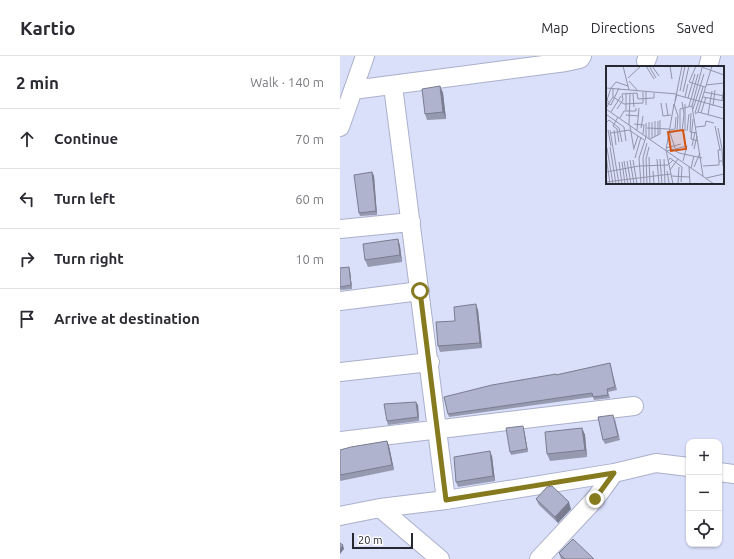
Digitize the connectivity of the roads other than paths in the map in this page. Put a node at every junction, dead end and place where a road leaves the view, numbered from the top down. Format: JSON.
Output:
{"nodes":[{"id":1,"x":365,"y":56,"type":"edge"},
{"id":2,"x":582,"y":56,"type":"edge"},
{"id":3,"x":711,"y":56,"type":"edge"},
{"id":4,"x":708,"y":66,"type":"edge"},
{"id":5,"x":393,"y":86,"type":"junction"},
{"id":6,"x":353,"y":90,"type":"junction"},
{"id":7,"x":342,"y":116,"type":"edge"},
{"id":8,"x":411,"y":222,"type":"junction"},
{"id":9,"x":340,"y":229,"type":"edge"},
{"id":10,"x":420,"y":291,"type":"junction"},
{"id":11,"x":340,"y":301,"type":"edge"},
{"id":12,"x":430,"y":362,"type":"junction"},
{"id":13,"x":340,"y":372,"type":"edge"},
{"id":14,"x":634,"y":406,"type":"dead end"},
{"id":15,"x":438,"y":430,"type":"junction"},
{"id":16,"x":340,"y":441,"type":"edge"},
{"id":17,"x":686,"y":467,"type":"edge"},
{"id":18,"x":722,"y":472,"type":"edge"},
{"id":19,"x":614,"y":473,"type":"junction"},
{"id":20,"x":734,"y":474,"type":"edge"},
{"id":21,"x":446,"y":500,"type":"junction"},
{"id":22,"x":380,"y":508,"type":"junction"},
{"id":23,"x":340,"y":516,"type":"edge"},
{"id":24,"x":440,"y":559,"type":"edge"},
{"id":25,"x":539,"y":559,"type":"edge"}],
"edges":[{"from":1,"to":6,"type":"street"},
{"from":2,"to":5,"type":"street"},
{"from":3,"to":4,"type":"street"},
{"from":5,"to":6,"type":"street"},
{"from":5,"to":8,"type":"street"},
{"from":6,"to":7,"type":"street"},
{"from":8,"to":9,"type":"street"},
{"from":8,"to":10,"type":"street"},
{"from":10,"to":11,"type":"street"},
{"from":10,"to":12,"type":"street"},
{"from":12,"to":13,"type":"street"},
{"from":12,"to":15,"type":"street"},
{"from":14,"to":15,"type":"street"},
{"from":15,"to":16,"type":"street"},
{"from":15,"to":21,"type":"street"},
{"from":17,"to":19,"type":"street"},
{"from":18,"to":20,"type":"street"},
{"from":19,"to":21,"type":"street"},
{"from":19,"to":25,"type":"street"},
{"from":21,"to":22,"type":"street"},
{"from":22,"to":23,"type":"street"},
{"from":22,"to":24,"type":"street"}]}
